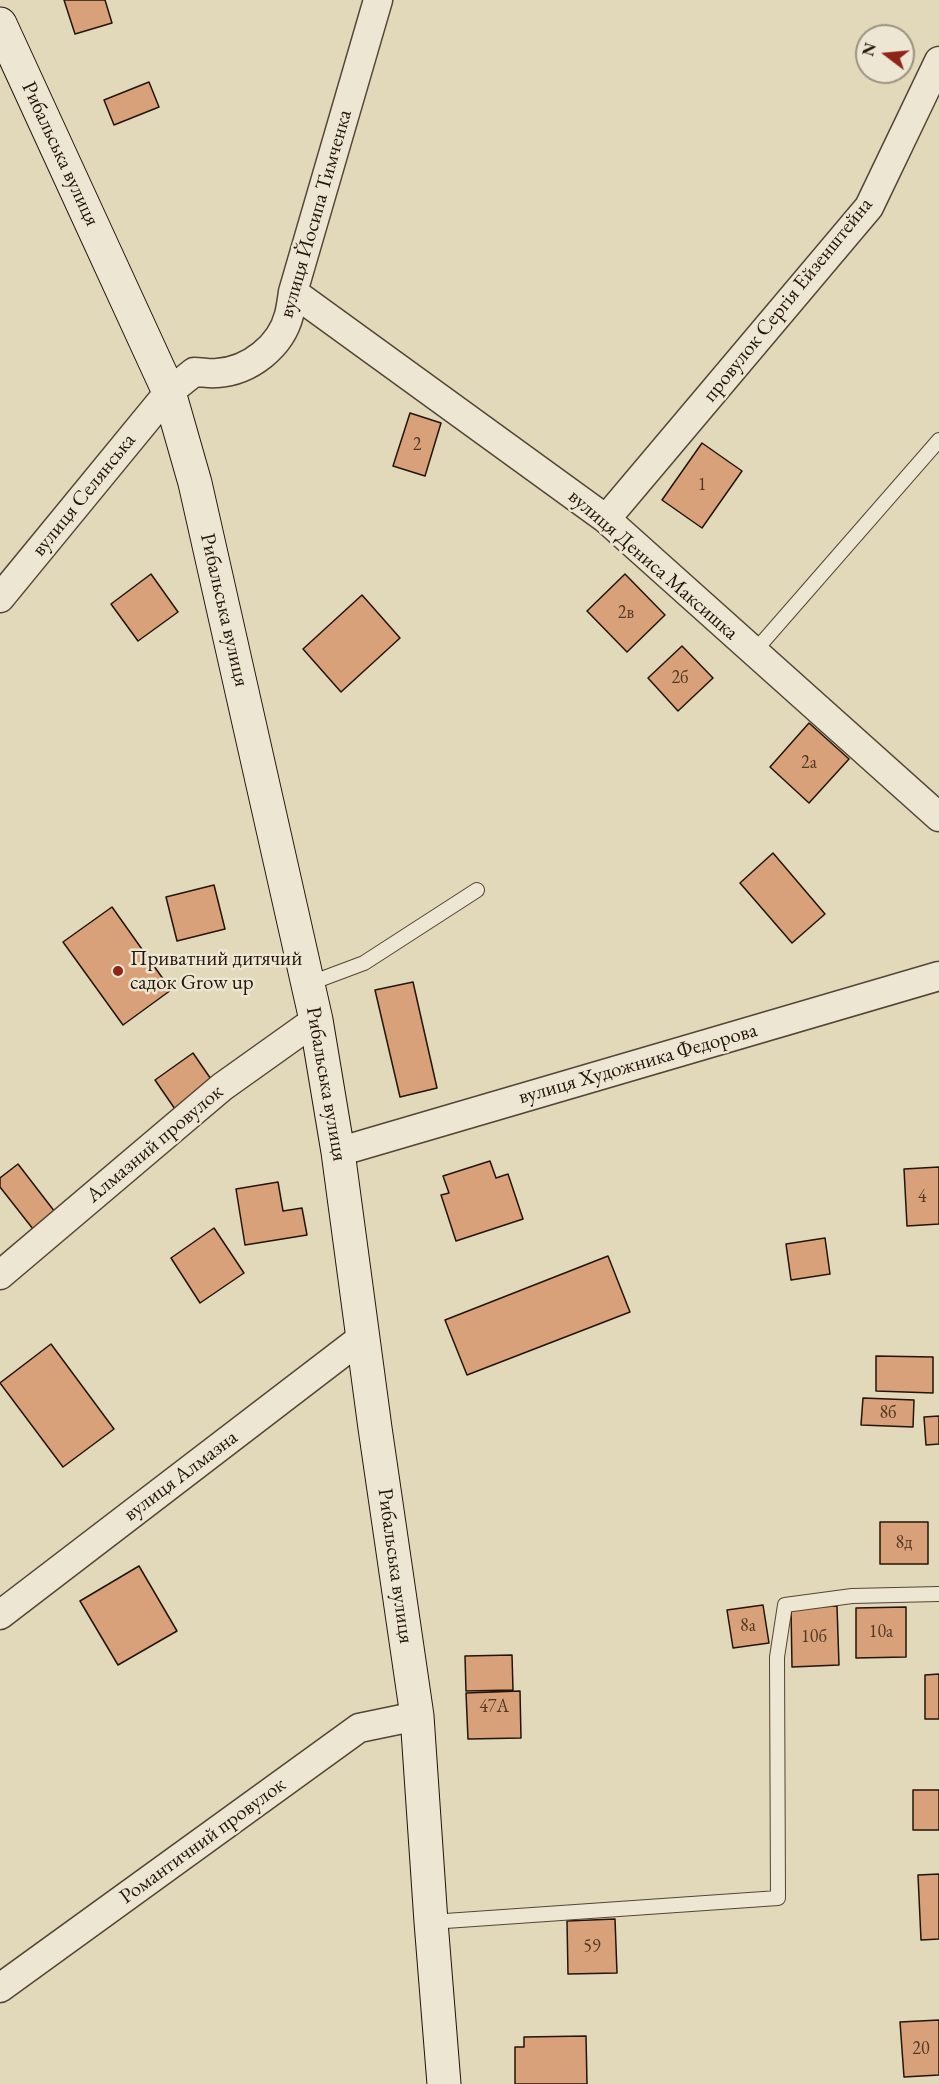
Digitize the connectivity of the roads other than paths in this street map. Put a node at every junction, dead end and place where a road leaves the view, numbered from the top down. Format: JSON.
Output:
{"nodes":[{"id":1,"x":378,"y":0,"type":"edge"},
{"id":2,"x":0,"y":24,"type":"edge"},
{"id":3,"x":939,"y":60,"type":"edge"},
{"id":4,"x":293,"y":291,"type":"junction"},
{"id":5,"x":169,"y":392,"type":"junction"},
{"id":6,"x":939,"y":440,"type":"edge"},
{"id":7,"x":606,"y":519,"type":"junction"},
{"id":8,"x":0,"y":598,"type":"edge"},
{"id":9,"x":754,"y":652,"type":"junction"},
{"id":10,"x":939,"y":817,"type":"edge"},
{"id":11,"x":477,"y":890,"type":"dead end"},
{"id":12,"x":939,"y":976,"type":"edge"},
{"id":13,"x":308,"y":984,"type":"junction"},
{"id":14,"x":316,"y":1020,"type":"junction"},
{"id":15,"x":338,"y":1152,"type":"junction"},
{"id":16,"x":0,"y":1275,"type":"edge"},
{"id":17,"x":363,"y":1337,"type":"junction"},
{"id":18,"x":939,"y":1594,"type":"edge"},
{"id":19,"x":0,"y":1615,"type":"edge"},
{"id":20,"x":417,"y":1716,"type":"junction"},
{"id":21,"x":431,"y":1922,"type":"junction"},
{"id":22,"x":0,"y":1988,"type":"edge"},
{"id":23,"x":444,"y":2084,"type":"edge"}],
"edges":[{"from":1,"to":4,"type":"street","name":"вулиця Йосипа Тимченка"},
{"from":2,"to":5,"type":"street","name":"Рибальська вулиця"},
{"from":3,"to":7,"type":"street","name":"провулок Сергія Ейзенштейна"},
{"from":4,"to":5,"type":"street","name":"вулиця Йосипа Тимченка"},
{"from":4,"to":7,"type":"street","name":"вулиця Дениса Максишка"},
{"from":5,"to":8,"type":"street","name":"вулиця Селянська"},
{"from":5,"to":13,"type":"street","name":"Рибальська вулиця"},
{"from":6,"to":9,"type":"lane"},
{"from":7,"to":9,"type":"street","name":"вулиця Дениса Максишка"},
{"from":9,"to":10,"type":"street","name":"вулиця Дениса Максишка"},
{"from":11,"to":13,"type":"lane"},
{"from":12,"to":15,"type":"street","name":"вулиця Художника Федорова"},
{"from":13,"to":14,"type":"street","name":"Рибальська вулиця"},
{"from":14,"to":15,"type":"street","name":"Рибальська вулиця"},
{"from":14,"to":16,"type":"street","name":"Алмазний провулок"},
{"from":15,"to":17,"type":"street","name":"Рибальська вулиця"},
{"from":17,"to":19,"type":"street","name":"вулиця Алмазна"},
{"from":17,"to":20,"type":"street","name":"Рибальська вулиця"},
{"from":18,"to":21,"type":"lane"},
{"from":20,"to":21,"type":"street","name":"Рибальська вулиця"},
{"from":20,"to":22,"type":"street","name":"Романтичний провулок"},
{"from":21,"to":23,"type":"street","name":"Рибальська вулиця"}]}
